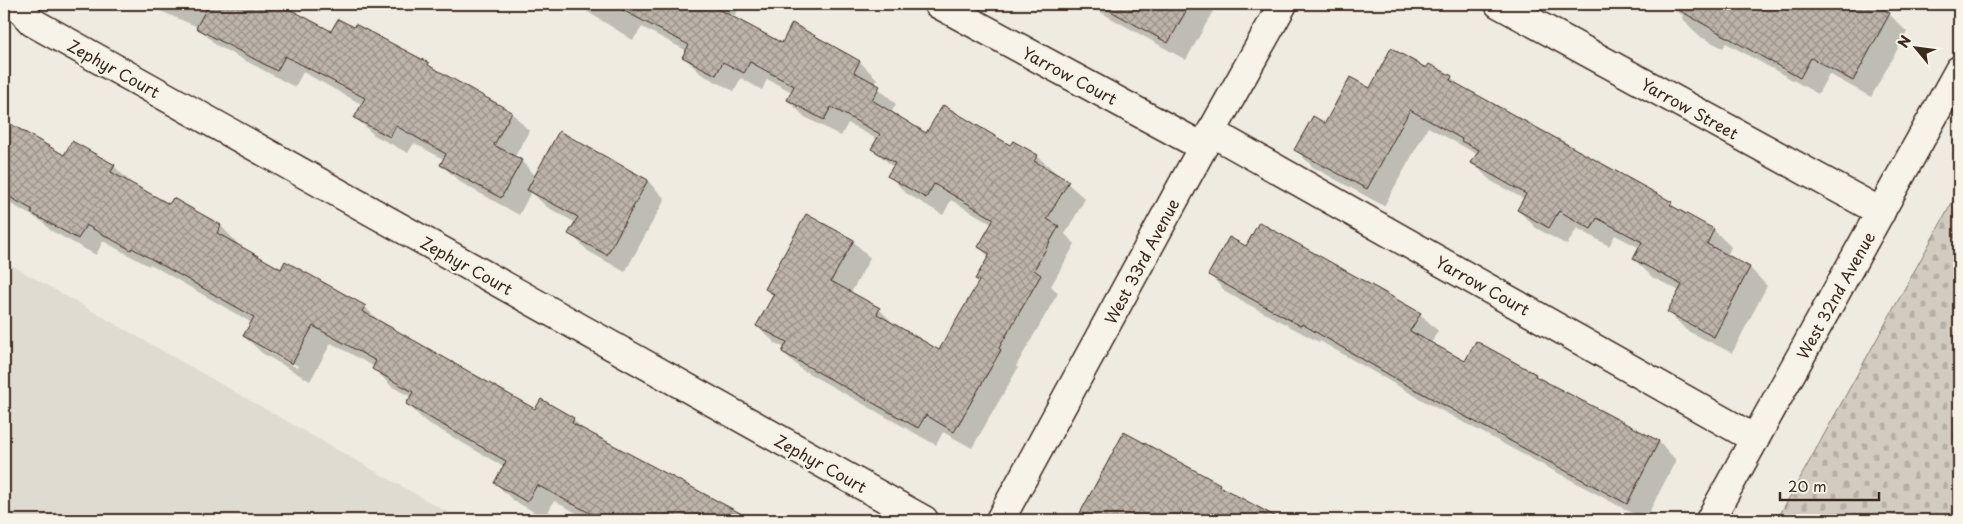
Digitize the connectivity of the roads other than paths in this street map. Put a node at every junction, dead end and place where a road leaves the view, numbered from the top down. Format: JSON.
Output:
{"nodes":[{"id":1,"x":16,"y":4,"type":"edge"},
{"id":2,"x":938,"y":4,"type":"edge"},
{"id":3,"x":1284,"y":4,"type":"edge"},
{"id":4,"x":1499,"y":4,"type":"edge"},
{"id":5,"x":1959,"y":70,"type":"edge"},
{"id":6,"x":1207,"y":139,"type":"junction"},
{"id":7,"x":1881,"y":212,"type":"junction"},
{"id":8,"x":1755,"y":439,"type":"junction"},
{"id":9,"x":924,"y":520,"type":"edge"},
{"id":10,"x":1000,"y":520,"type":"edge"},
{"id":11,"x":1710,"y":520,"type":"edge"}],
"edges":[{"from":1,"to":9,"type":"street","name":"Zephyr Court"},
{"from":2,"to":6,"type":"street","name":"Yarrow Court"},
{"from":3,"to":6,"type":"street","name":"West 33rd Avenue"},
{"from":4,"to":7,"type":"street","name":"Yarrow Street"},
{"from":5,"to":7,"type":"street","name":"West 32nd Avenue"},
{"from":6,"to":8,"type":"street","name":"Yarrow Court"},
{"from":6,"to":10,"type":"street","name":"West 33rd Avenue"},
{"from":7,"to":8,"type":"street","name":"West 32nd Avenue"},
{"from":8,"to":11,"type":"street","name":"West 32nd Avenue"}]}
